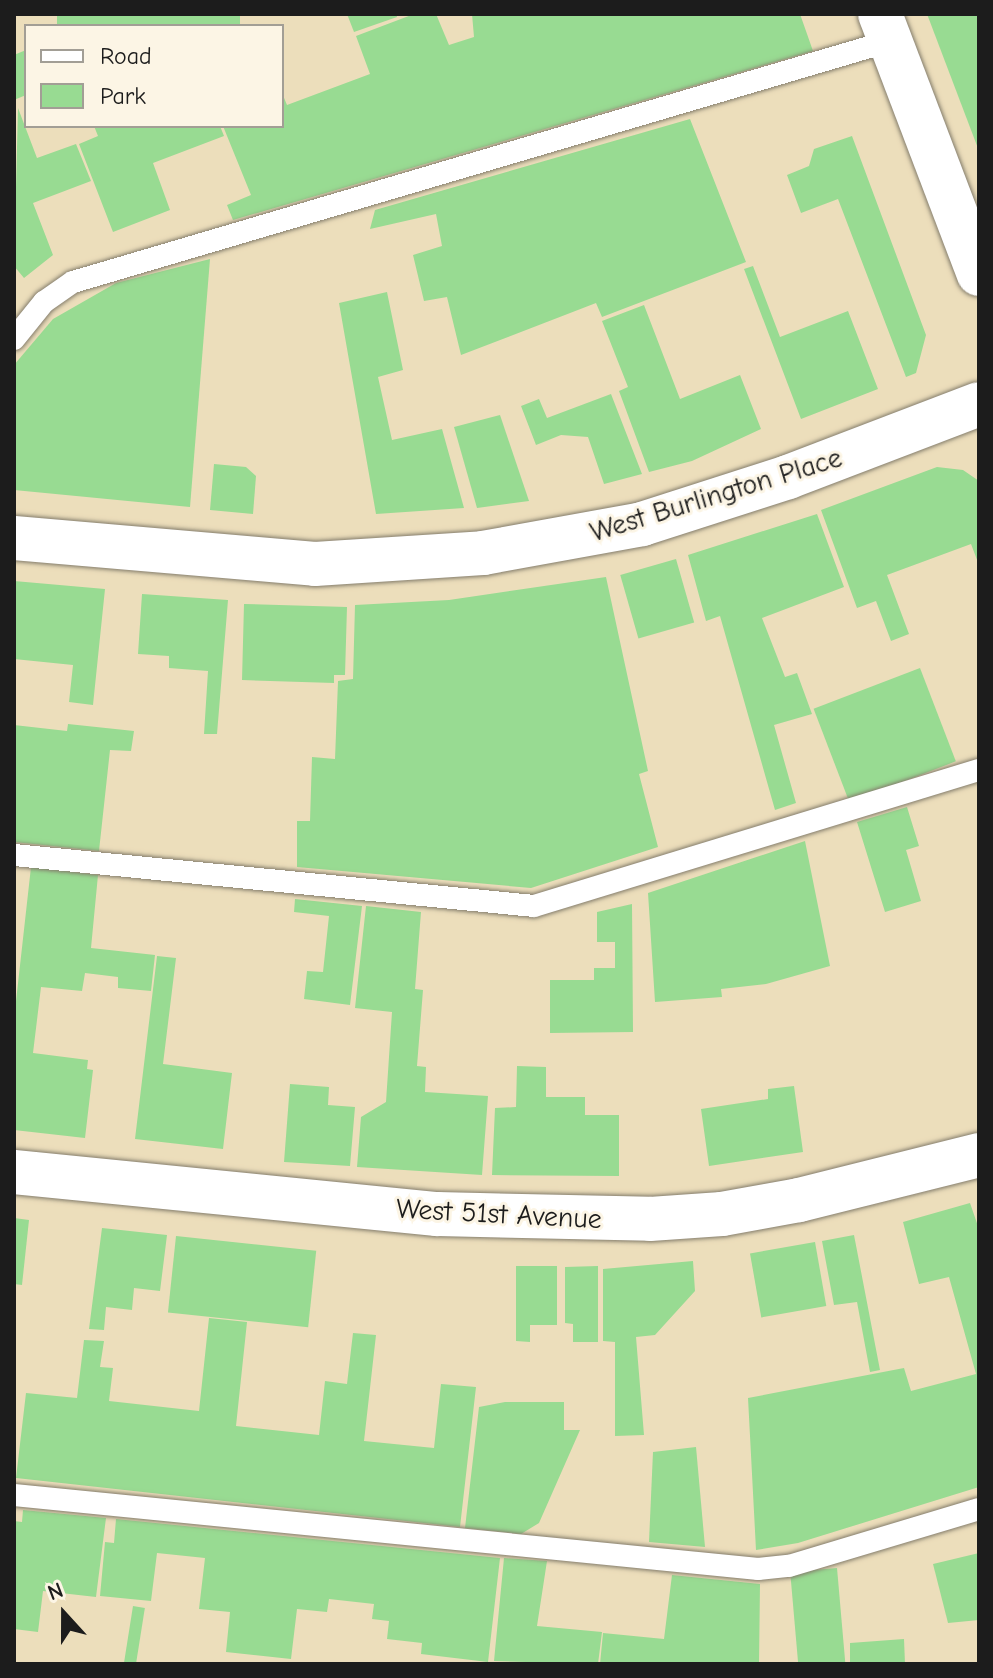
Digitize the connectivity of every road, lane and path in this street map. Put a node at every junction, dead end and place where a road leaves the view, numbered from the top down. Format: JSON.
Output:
{"nodes":[{"id":1,"x":885,"y":27,"type":"edge"},
{"id":2,"x":979,"y":274,"type":"edge"},
{"id":3,"x":14,"y":339,"type":"edge"},
{"id":4,"x":979,"y":404,"type":"edge"},
{"id":5,"x":14,"y":538,"type":"edge"},
{"id":6,"x":979,"y":770,"type":"edge"},
{"id":7,"x":14,"y":855,"type":"edge"},
{"id":8,"x":979,"y":1155,"type":"edge"},
{"id":9,"x":14,"y":1172,"type":"edge"},
{"id":10,"x":14,"y":1495,"type":"edge"},
{"id":11,"x":979,"y":1509,"type":"edge"}],
"edges":[{"from":1,"to":2,"type":"street"},
{"from":1,"to":3,"type":"lane"},
{"from":4,"to":5,"type":"street","name":"West Burlington Place"},
{"from":6,"to":7,"type":"lane"},
{"from":8,"to":9,"type":"street","name":"West 51st Avenue"},
{"from":10,"to":11,"type":"lane"}]}
